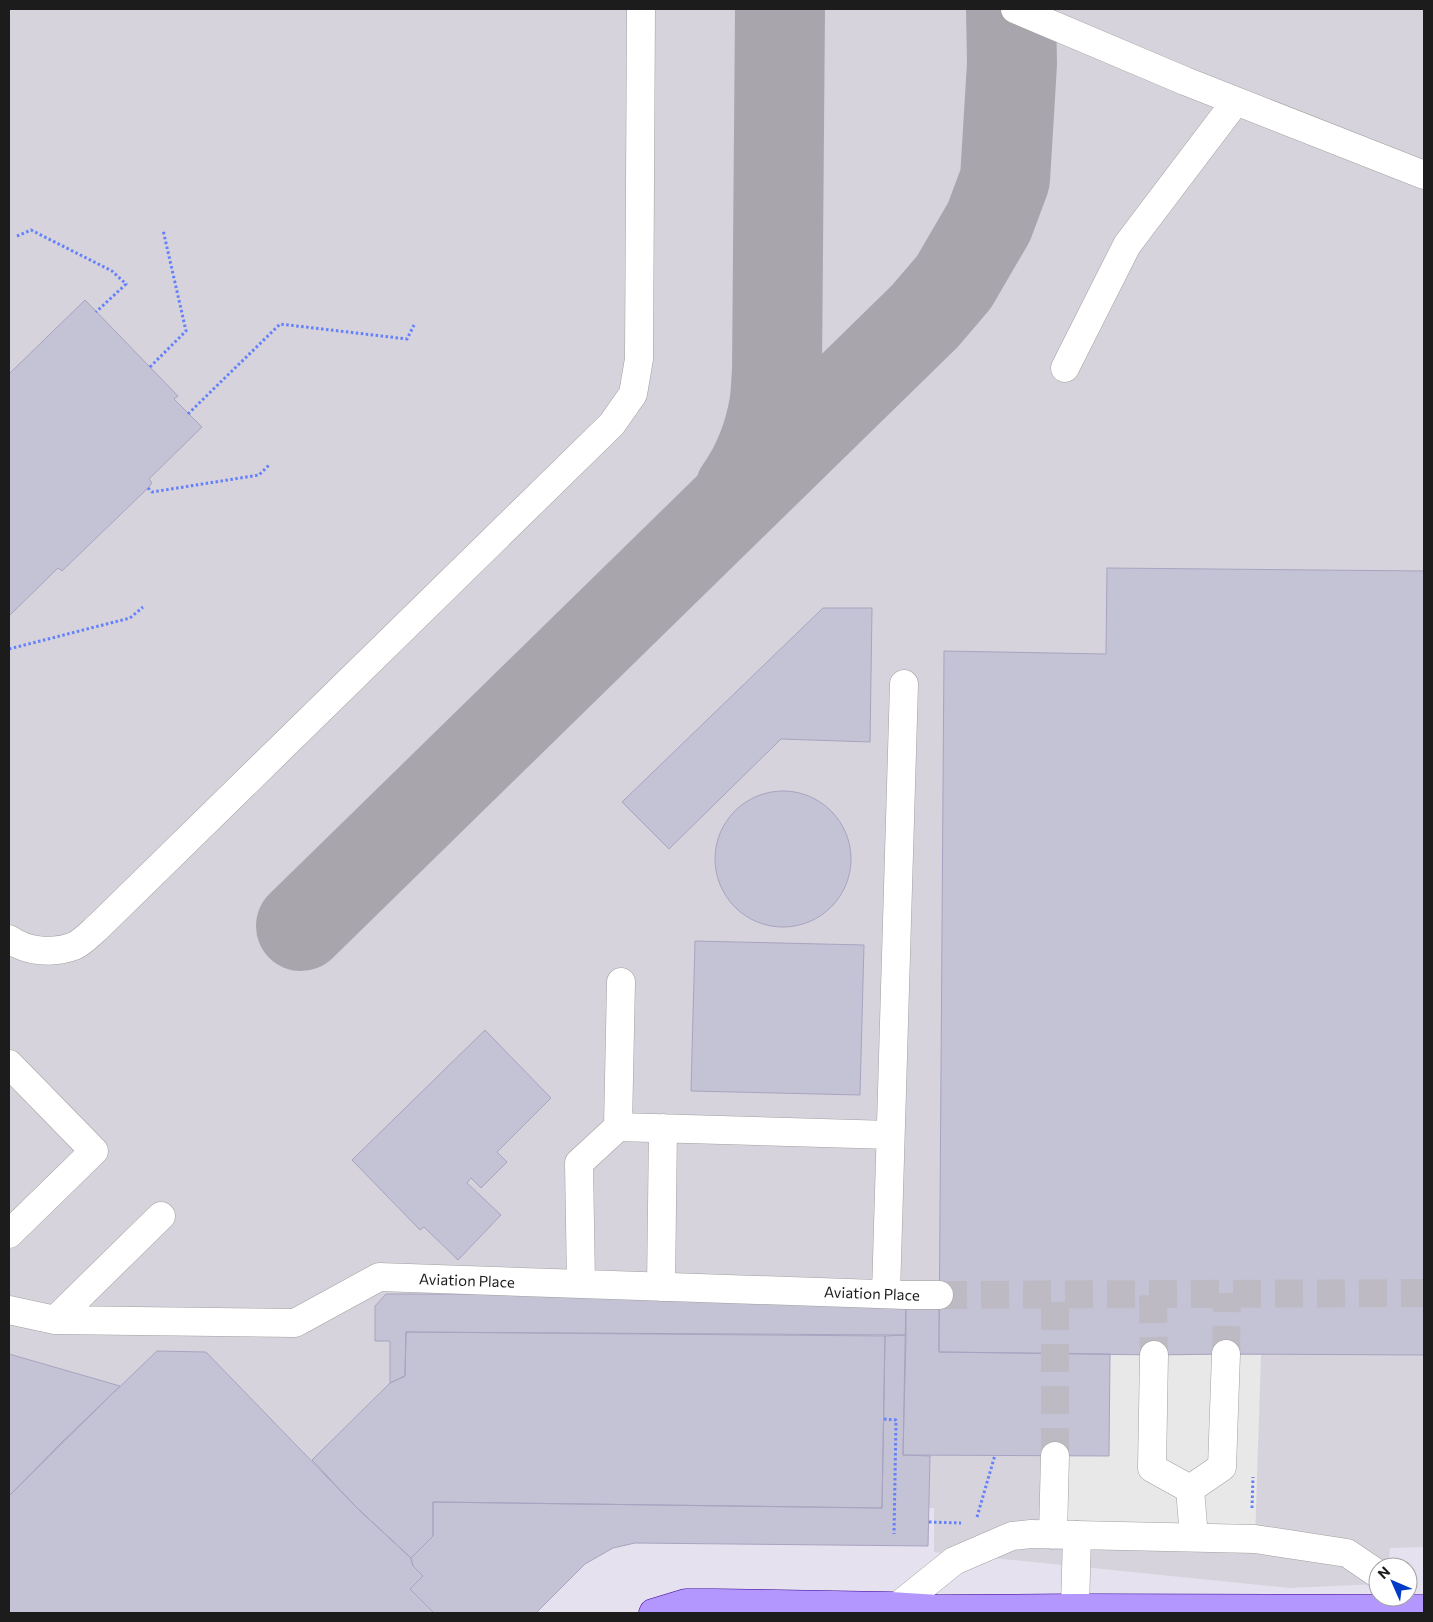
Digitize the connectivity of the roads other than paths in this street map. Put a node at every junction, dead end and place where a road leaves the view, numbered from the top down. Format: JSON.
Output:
{"nodes":[{"id":1,"x":641,"y":9,"type":"edge"},
{"id":2,"x":1015,"y":9,"type":"edge"},
{"id":3,"x":1236,"y":101,"type":"junction"},
{"id":4,"x":1424,"y":175,"type":"edge"},
{"id":5,"x":1065,"y":368,"type":"dead end"},
{"id":6,"x":904,"y":684,"type":"dead end"},
{"id":7,"x":9,"y":939,"type":"edge"},
{"id":8,"x":621,"y":982,"type":"dead end"},
{"id":9,"x":9,"y":1064,"type":"edge"},
{"id":10,"x":618,"y":1127,"type":"junction"},
{"id":11,"x":662,"y":1128,"type":"junction"},
{"id":12,"x":890,"y":1136,"type":"junction"},
{"id":13,"x":161,"y":1216,"type":"dead end"},
{"id":14,"x":9,"y":1234,"type":"edge"},
{"id":15,"x":581,"y":1284,"type":"junction"},
{"id":16,"x":661,"y":1286,"type":"junction"},
{"id":17,"x":886,"y":1294,"type":"junction"},
{"id":18,"x":939,"y":1295,"type":"tunnel mouth"},
{"id":19,"x":9,"y":1310,"type":"edge"},
{"id":20,"x":55,"y":1320,"type":"junction"},
{"id":21,"x":1226,"y":1354,"type":"tunnel mouth"},
{"id":22,"x":1154,"y":1355,"type":"tunnel mouth"},
{"id":23,"x":1055,"y":1456,"type":"tunnel mouth"},
{"id":24,"x":1190,"y":1489,"type":"junction"},
{"id":25,"x":1065,"y":1535,"type":"junction"},
{"id":26,"x":1194,"y":1537,"type":"junction"},
{"id":27,"x":1368,"y":1567,"type":"edge"},
{"id":28,"x":897,"y":1607,"type":"junction"},
{"id":29,"x":1074,"y":1608,"type":"junction"},
{"id":30,"x":1424,"y":1608,"type":"edge"},
{"id":31,"x":653,"y":1613,"type":"edge"}],
"edges":[{"from":1,"to":7,"type":"lane"},
{"from":2,"to":3,"type":"lane"},
{"from":3,"to":4,"type":"lane"},
{"from":3,"to":5,"type":"lane"},
{"from":6,"to":12,"type":"lane"},
{"from":8,"to":10,"type":"lane"},
{"from":9,"to":14,"type":"lane"},
{"from":10,"to":11,"type":"lane"},
{"from":10,"to":15,"type":"lane"},
{"from":11,"to":12,"type":"lane"},
{"from":11,"to":16,"type":"lane"},
{"from":12,"to":17,"type":"lane"},
{"from":13,"to":20,"type":"lane"},
{"from":15,"to":16,"type":"lane","name":"Aviation Place"},
{"from":15,"to":20,"type":"lane","name":"Aviation Place"},
{"from":16,"to":17,"type":"lane","name":"Aviation Place"},
{"from":17,"to":18,"type":"lane","name":"Aviation Place"},
{"from":19,"to":20,"type":"lane","name":"Aviation Place"},
{"from":21,"to":24,"type":"lane"},
{"from":22,"to":24,"type":"lane"},
{"from":23,"to":25,"type":"lane"},
{"from":24,"to":26,"type":"lane"},
{"from":25,"to":26,"type":"lane"},
{"from":25,"to":28,"type":"lane"},
{"from":25,"to":29,"type":"lane"},
{"from":26,"to":27,"type":"lane"},
{"from":28,"to":29,"type":"main road"},
{"from":28,"to":31,"type":"main road"},
{"from":29,"to":30,"type":"main road"}]}
